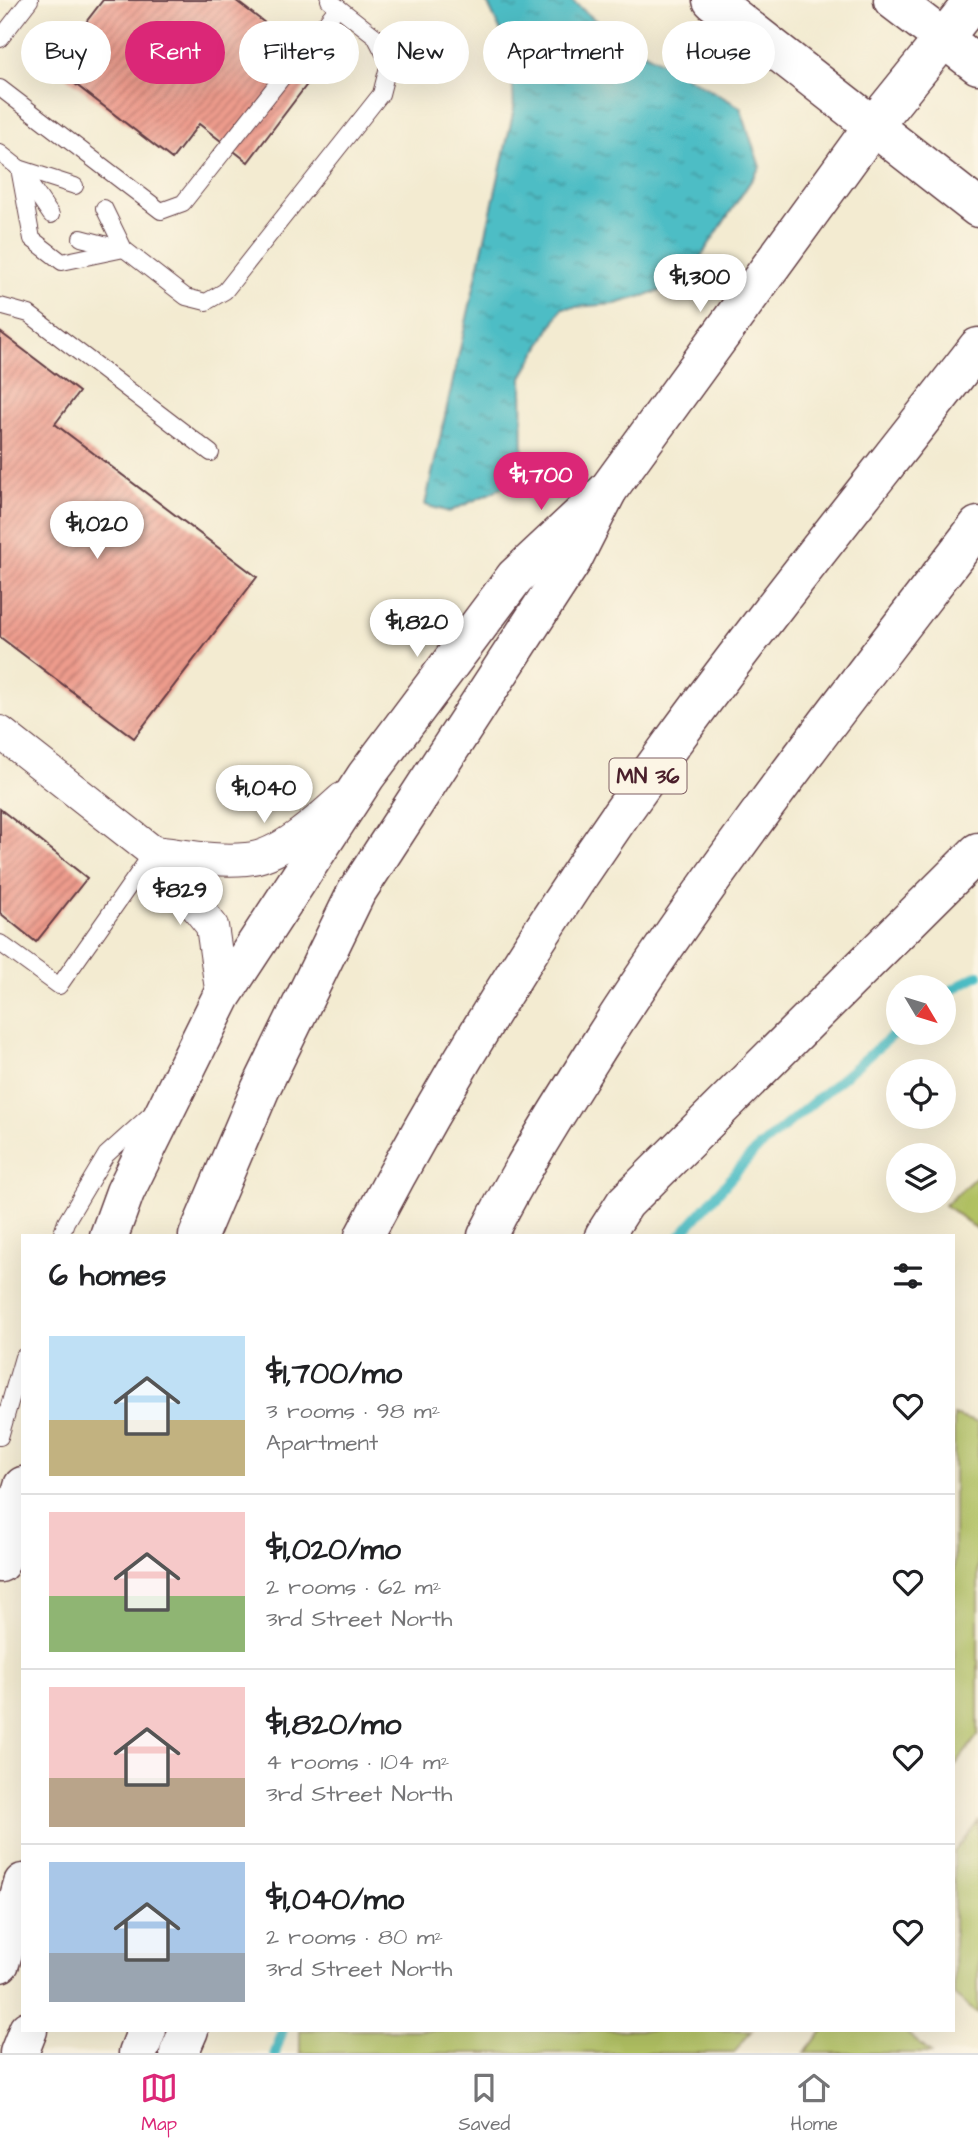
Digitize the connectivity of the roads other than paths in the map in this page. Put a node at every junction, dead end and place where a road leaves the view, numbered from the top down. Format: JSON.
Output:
{"nodes":[{"id":1,"x":30,"y":0,"type":"edge"},
{"id":2,"x":712,"y":0,"type":"edge"},
{"id":3,"x":893,"y":0,"type":"edge"},
{"id":4,"x":974,"y":0,"type":"edge"},
{"id":5,"x":334,"y":4,"type":"edge"},
{"id":6,"x":6,"y":19,"type":"edge"},
{"id":7,"x":944,"y":38,"type":"junction"},
{"id":8,"x":0,"y":39,"type":"edge"},
{"id":9,"x":978,"y":65,"type":"edge"},
{"id":10,"x":0,"y":89,"type":"edge"},
{"id":11,"x":873,"y":126,"type":"junction"},
{"id":12,"x":0,"y":153,"type":"edge"},
{"id":13,"x":19,"y":168,"type":"junction"},
{"id":14,"x":75,"y":186,"type":"dead end"},
{"id":15,"x":104,"y":208,"type":"dead end"},
{"id":16,"x":978,"y":208,"type":"edge"},
{"id":17,"x":51,"y":215,"type":"dead end"},
{"id":18,"x":81,"y":238,"type":"dead end"},
{"id":19,"x":124,"y":249,"type":"junction"},
{"id":20,"x":0,"y":306,"type":"edge"},
{"id":21,"x":978,"y":348,"type":"edge"},
{"id":22,"x":211,"y":453,"type":"dead end"},
{"id":23,"x":608,"y":490,"type":"junction"},
{"id":24,"x":978,"y":526,"type":"edge"},
{"id":25,"x":0,"y":732,"type":"edge"},
{"id":26,"x":366,"y":776,"type":"junction"},
{"id":27,"x":153,"y":852,"type":"junction"},
{"id":28,"x":978,"y":852,"type":"edge"},
{"id":29,"x":0,"y":943,"type":"edge"},
{"id":30,"x":222,"y":996,"type":"junction"},
{"id":31,"x":172,"y":1095,"type":"junction"},
{"id":32,"x":62,"y":1234,"type":"edge"},
{"id":33,"x":110,"y":1234,"type":"edge"},
{"id":34,"x":199,"y":1234,"type":"edge"},
{"id":35,"x":365,"y":1234,"type":"edge"},
{"id":36,"x":488,"y":1234,"type":"edge"},
{"id":37,"x":605,"y":1234,"type":"edge"},
{"id":38,"x":21,"y":1364,"type":"edge"},
{"id":39,"x":0,"y":1437,"type":"edge"},
{"id":40,"x":21,"y":1493,"type":"edge"},
{"id":41,"x":0,"y":1563,"type":"edge"},
{"id":42,"x":21,"y":1890,"type":"edge"},
{"id":43,"x":0,"y":1963,"type":"edge"},
{"id":44,"x":27,"y":2032,"type":"edge"},
{"id":45,"x":146,"y":2032,"type":"edge"},
{"id":46,"x":189,"y":2032,"type":"edge"},
{"id":47,"x":19,"y":2053,"type":"edge"},
{"id":48,"x":138,"y":2053,"type":"edge"},
{"id":49,"x":179,"y":2053,"type":"edge"}],
"edges":[{"from":1,"to":6,"type":"lane"},
{"from":2,"to":11,"type":"main road"},
{"from":3,"to":7,"type":"main road"},
{"from":4,"to":7,"type":"main road"},
{"from":5,"to":10,"type":"lane"},
{"from":5,"to":19,"type":"lane"},
{"from":6,"to":8,"type":"lane"},
{"from":7,"to":9,"type":"main road"},
{"from":7,"to":11,"type":"main road"},
{"from":11,"to":16,"type":"main road"},
{"from":11,"to":23,"type":"main road"},
{"from":12,"to":13,"type":"lane"},
{"from":13,"to":14,"type":"lane"},
{"from":13,"to":17,"type":"lane"},
{"from":13,"to":19,"type":"lane"},
{"from":15,"to":19,"type":"lane"},
{"from":18,"to":19,"type":"lane"},
{"from":20,"to":22,"type":"lane"},
{"from":21,"to":35,"type":"main road","number":"MN 36"},
{"from":23,"to":26,"type":"main road"},
{"from":23,"to":34,"type":"main road"},
{"from":24,"to":36,"type":"main road"},
{"from":25,"to":27,"type":"street"},
{"from":26,"to":27,"type":"street"},
{"from":26,"to":30,"type":"main road"},
{"from":27,"to":29,"type":"lane"},
{"from":27,"to":30,"type":"street"},
{"from":28,"to":37,"type":"main road"},
{"from":30,"to":31,"type":"main road"},
{"from":31,"to":32,"type":"lane"},
{"from":31,"to":33,"type":"main road"},
{"from":38,"to":39,"type":"lane"},
{"from":40,"to":41,"type":"main road"},
{"from":42,"to":43,"type":"main road"},
{"from":44,"to":47,"type":"main road"},
{"from":45,"to":48,"type":"main road"},
{"from":46,"to":49,"type":"main road"}]}
